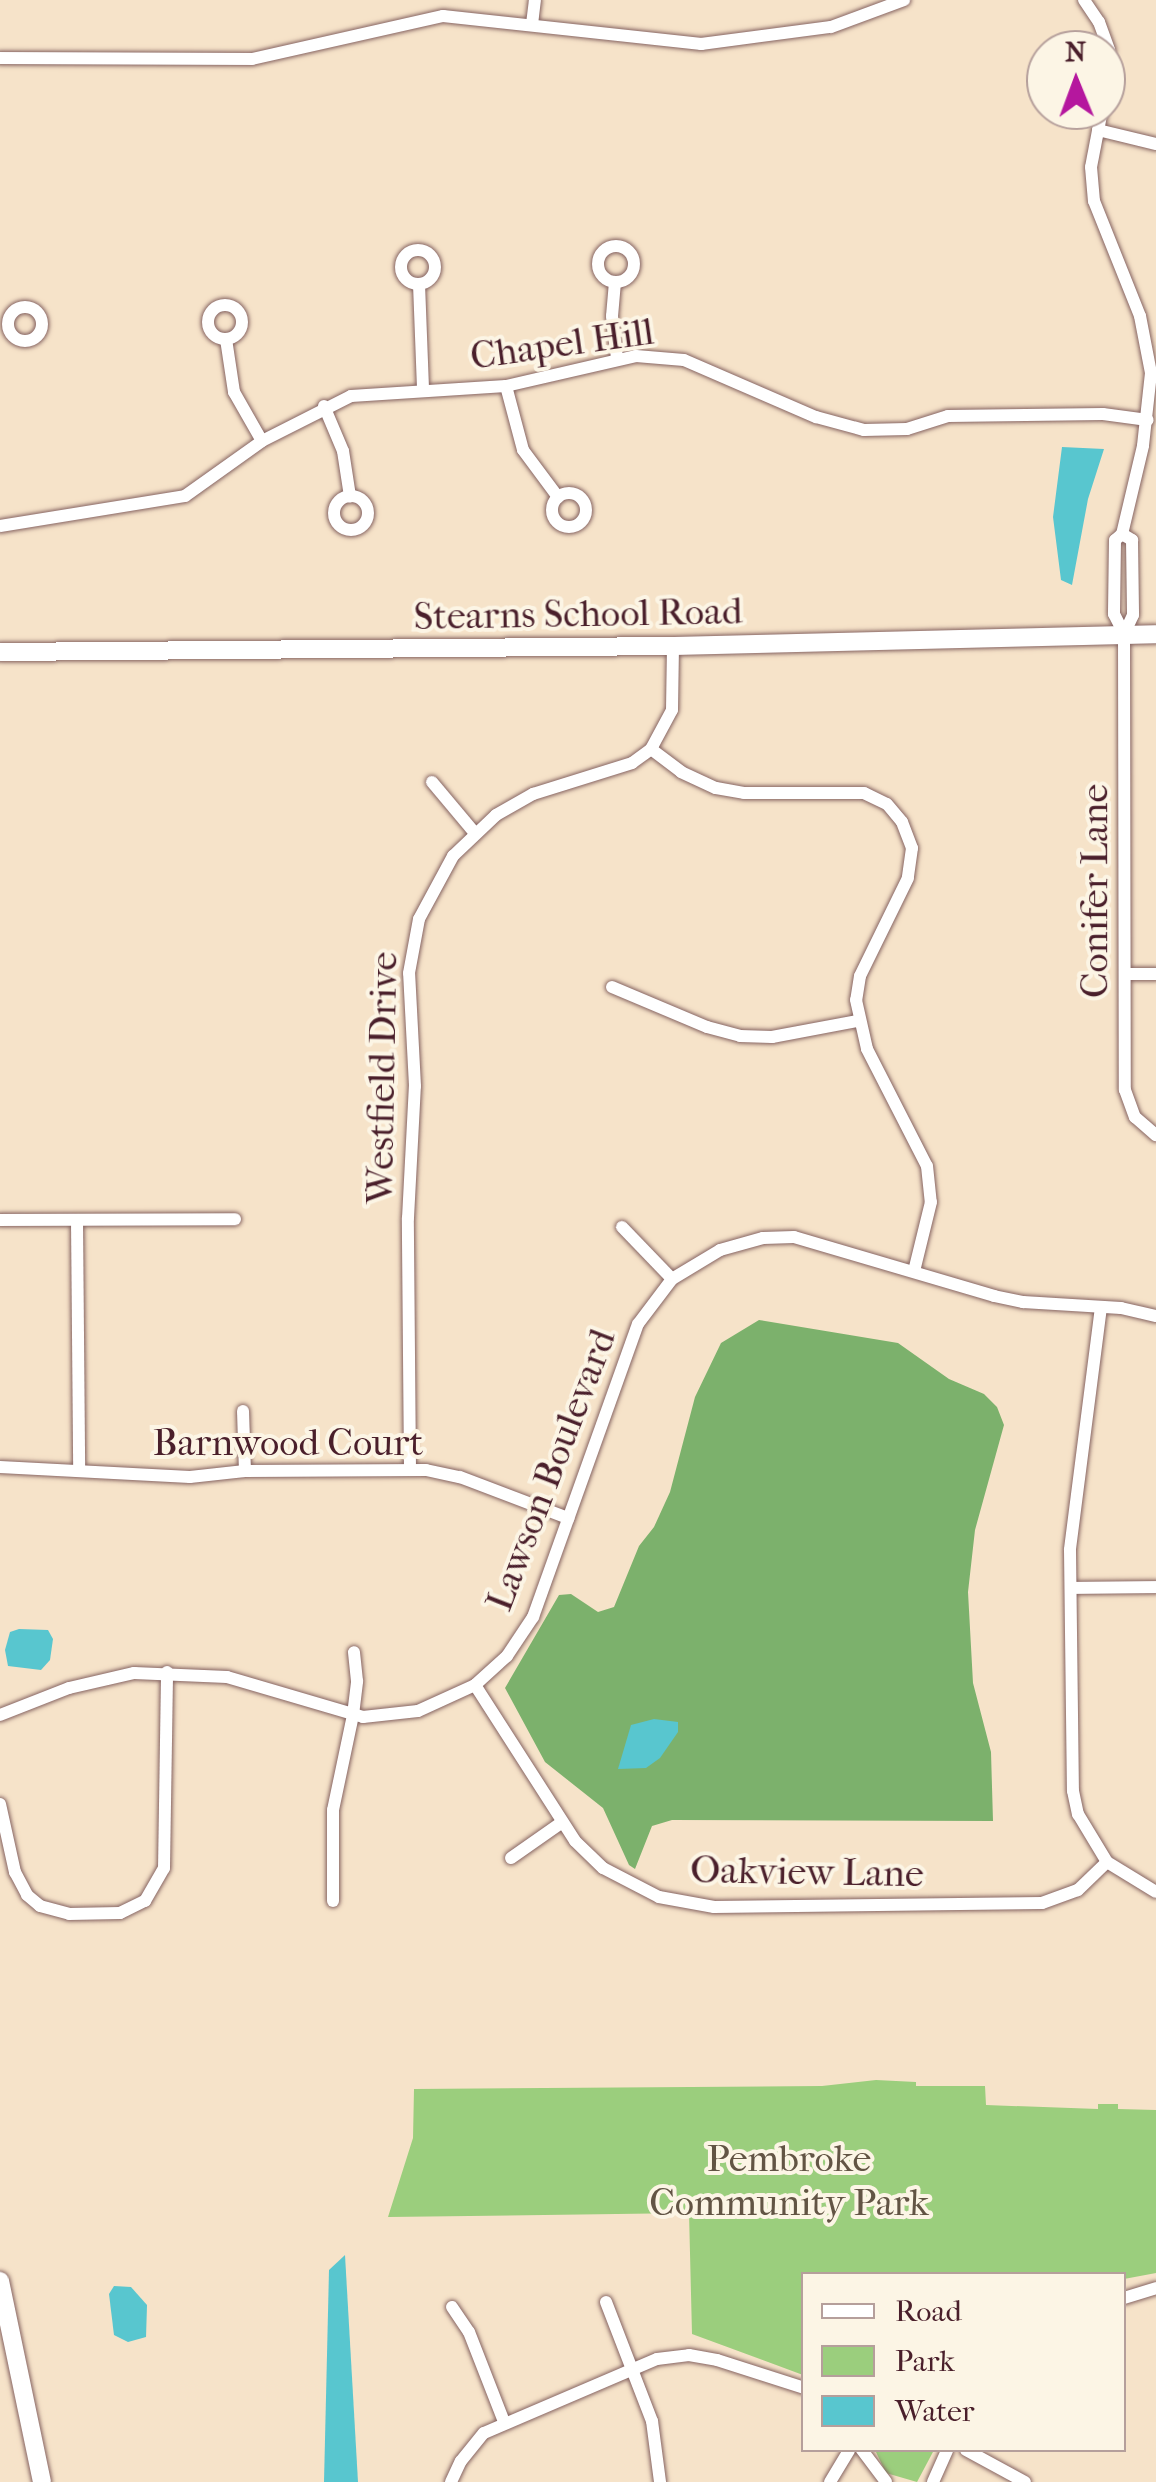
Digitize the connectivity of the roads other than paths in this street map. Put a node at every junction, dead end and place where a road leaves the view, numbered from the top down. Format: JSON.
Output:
{"nodes":[{"id":1,"x":535,"y":0,"type":"edge"},
{"id":2,"x":904,"y":0,"type":"edge"},
{"id":3,"x":1084,"y":0,"type":"edge"},
{"id":4,"x":532,"y":24,"type":"junction"},
{"id":5,"x":1102,"y":30,"type":"edge"},
{"id":6,"x":0,"y":58,"type":"edge"},
{"id":7,"x":1098,"y":130,"type":"joint"},
{"id":8,"x":1156,"y":144,"type":"edge"},
{"id":9,"x":615,"y":282,"type":"dead end"},
{"id":10,"x":420,"y":284,"type":"dead end"},
{"id":11,"x":226,"y":339,"type":"dead end"},
{"id":12,"x":617,"y":358,"type":"junction"},
{"id":13,"x":506,"y":386,"type":"junction"},
{"id":14,"x":423,"y":390,"type":"junction"},
{"id":15,"x":324,"y":406,"type":"junction"},
{"id":16,"x":1148,"y":420,"type":"junction"},
{"id":17,"x":262,"y":442,"type":"junction"},
{"id":18,"x":350,"y":496,"type":"dead end"},
{"id":19,"x":558,"y":497,"type":"dead end"},
{"id":20,"x":0,"y":526,"type":"edge"},
{"id":21,"x":1124,"y":634,"type":"junction"},
{"id":22,"x":1156,"y":634,"type":"edge"},
{"id":23,"x":673,"y":646,"type":"junction"},
{"id":24,"x":0,"y":652,"type":"edge"},
{"id":25,"x":651,"y":750,"type":"junction"},
{"id":26,"x":432,"y":782,"type":"dead end"},
{"id":27,"x":474,"y":832,"type":"junction"},
{"id":28,"x":1124,"y":974,"type":"junction"},
{"id":29,"x":1156,"y":974,"type":"edge"},
{"id":30,"x":612,"y":987,"type":"dead end"},
{"id":31,"x":857,"y":1021,"type":"junction"},
{"id":32,"x":1156,"y":1134,"type":"edge"},
{"id":33,"x":235,"y":1219,"type":"dead end"},
{"id":34,"x":0,"y":1220,"type":"edge"},
{"id":35,"x":77,"y":1220,"type":"junction"},
{"id":36,"x":622,"y":1227,"type":"dead end"},
{"id":37,"x":914,"y":1271,"type":"junction"},
{"id":38,"x":672,"y":1279,"type":"junction"},
{"id":39,"x":1101,"y":1307,"type":"junction"},
{"id":40,"x":1156,"y":1316,"type":"edge"},
{"id":41,"x":243,"y":1412,"type":"dead end"},
{"id":42,"x":0,"y":1466,"type":"edge"},
{"id":43,"x":79,"y":1468,"type":"junction"},
{"id":44,"x":410,"y":1469,"type":"junction"},
{"id":45,"x":245,"y":1471,"type":"junction"},
{"id":46,"x":568,"y":1518,"type":"junction"},
{"id":47,"x":1156,"y":1587,"type":"edge"},
{"id":48,"x":1070,"y":1588,"type":"junction"},
{"id":49,"x":354,"y":1652,"type":"dead end"},
{"id":50,"x":168,"y":1672,"type":"junction"},
{"id":51,"x":476,"y":1686,"type":"junction"},
{"id":52,"x":0,"y":1715,"type":"edge"},
{"id":53,"x":353,"y":1715,"type":"junction"},
{"id":54,"x":0,"y":1804,"type":"edge"},
{"id":55,"x":561,"y":1823,"type":"junction"},
{"id":56,"x":511,"y":1858,"type":"dead end"},
{"id":57,"x":1107,"y":1862,"type":"junction"},
{"id":58,"x":1156,"y":1892,"type":"edge"},
{"id":59,"x":333,"y":1902,"type":"dead end"},
{"id":60,"x":1156,"y":2288,"type":"edge"},
{"id":61,"x":1,"y":2291,"type":"edge"},
{"id":62,"x":1126,"y":2297,"type":"edge"},
{"id":63,"x":606,"y":2302,"type":"dead end"},
{"id":64,"x":452,"y":2306,"type":"dead end"},
{"id":65,"x":630,"y":2369,"type":"junction"},
{"id":66,"x":801,"y":2387,"type":"edge"},
{"id":67,"x":504,"y":2422,"type":"junction"},
{"id":68,"x":848,"y":2452,"type":"edge"},
{"id":69,"x":864,"y":2452,"type":"edge"},
{"id":70,"x":946,"y":2452,"type":"edge"},
{"id":71,"x":970,"y":2452,"type":"edge"},
{"id":72,"x":42,"y":2482,"type":"edge"},
{"id":73,"x":452,"y":2482,"type":"edge"},
{"id":74,"x":660,"y":2482,"type":"edge"},
{"id":75,"x":830,"y":2482,"type":"edge"},
{"id":76,"x":886,"y":2482,"type":"edge"},
{"id":77,"x":933,"y":2482,"type":"edge"},
{"id":78,"x":1025,"y":2482,"type":"edge"}],
"edges":[{"from":1,"to":4,"type":"street"},
{"from":2,"to":4,"type":"street"},
{"from":3,"to":5,"type":"street"},
{"from":4,"to":6,"type":"street"},
{"from":7,"to":8,"type":"street"},
{"from":7,"to":16,"type":"street","name":"Conifer Lane"},
{"from":9,"to":12,"type":"street"},
{"from":10,"to":14,"type":"street"},
{"from":11,"to":17,"type":"street"},
{"from":12,"to":13,"type":"street","name":"Chapel Hill"},
{"from":12,"to":16,"type":"street","name":"Chapel Hill"},
{"from":13,"to":14,"type":"street","name":"Chapel Hill"},
{"from":13,"to":19,"type":"street"},
{"from":14,"to":15,"type":"street","name":"Chapel Hill"},
{"from":15,"to":17,"type":"street","name":"Chapel Hill"},
{"from":15,"to":18,"type":"street"},
{"from":16,"to":21,"type":"street","name":"Conifer Lane"},
{"from":17,"to":20,"type":"street","name":"Chapel Hill"},
{"from":21,"to":22,"type":"main road","name":"Stearns School Road"},
{"from":21,"to":23,"type":"main road","name":"Stearns School Road"},
{"from":21,"to":28,"type":"street","name":"Conifer Lane"},
{"from":23,"to":24,"type":"main road","name":"Stearns School Road"},
{"from":23,"to":25,"type":"street"},
{"from":25,"to":27,"type":"street","name":"Westfield Drive"},
{"from":25,"to":31,"type":"street"},
{"from":26,"to":27,"type":"street"},
{"from":27,"to":44,"type":"street","name":"Westfield Drive"},
{"from":28,"to":29,"type":"street"},
{"from":28,"to":32,"type":"street","name":"Conifer Lane"},
{"from":30,"to":31,"type":"street"},
{"from":31,"to":37,"type":"street"},
{"from":33,"to":35,"type":"street"},
{"from":34,"to":35,"type":"street"},
{"from":35,"to":43,"type":"street"},
{"from":36,"to":38,"type":"street"},
{"from":37,"to":38,"type":"street","name":"Lawson Boulevard"},
{"from":37,"to":39,"type":"street","name":"Lawson Boulevard"},
{"from":38,"to":46,"type":"street","name":"Lawson Boulevard"},
{"from":39,"to":40,"type":"street","name":"Lawson Boulevard"},
{"from":39,"to":48,"type":"street"},
{"from":41,"to":45,"type":"street"},
{"from":42,"to":43,"type":"street","name":"Barnwood Court"},
{"from":43,"to":45,"type":"street","name":"Barnwood Court"},
{"from":44,"to":45,"type":"street","name":"Barnwood Court"},
{"from":44,"to":46,"type":"street","name":"Barnwood Court"},
{"from":46,"to":51,"type":"street","name":"Lawson Boulevard"},
{"from":47,"to":48,"type":"street"},
{"from":48,"to":57,"type":"street"},
{"from":49,"to":53,"type":"street"},
{"from":50,"to":52,"type":"street","name":"Lawson Boulevard"},
{"from":50,"to":53,"type":"street","name":"Lawson Boulevard"},
{"from":50,"to":54,"type":"street"},
{"from":51,"to":53,"type":"street","name":"Lawson Boulevard"},
{"from":51,"to":55,"type":"street","name":"Oakview Lane"},
{"from":53,"to":59,"type":"street"},
{"from":55,"to":56,"type":"street"},
{"from":55,"to":57,"type":"street","name":"Oakview Lane"},
{"from":57,"to":58,"type":"street"},
{"from":60,"to":62,"type":"street"},
{"from":61,"to":72,"type":"main road"},
{"from":63,"to":65,"type":"street"},
{"from":64,"to":67,"type":"street"},
{"from":65,"to":66,"type":"street"},
{"from":65,"to":67,"type":"street"},
{"from":65,"to":74,"type":"street"},
{"from":67,"to":73,"type":"street"},
{"from":68,"to":75,"type":"street"},
{"from":69,"to":76,"type":"street"},
{"from":70,"to":77,"type":"street"},
{"from":71,"to":78,"type":"street"}]}
